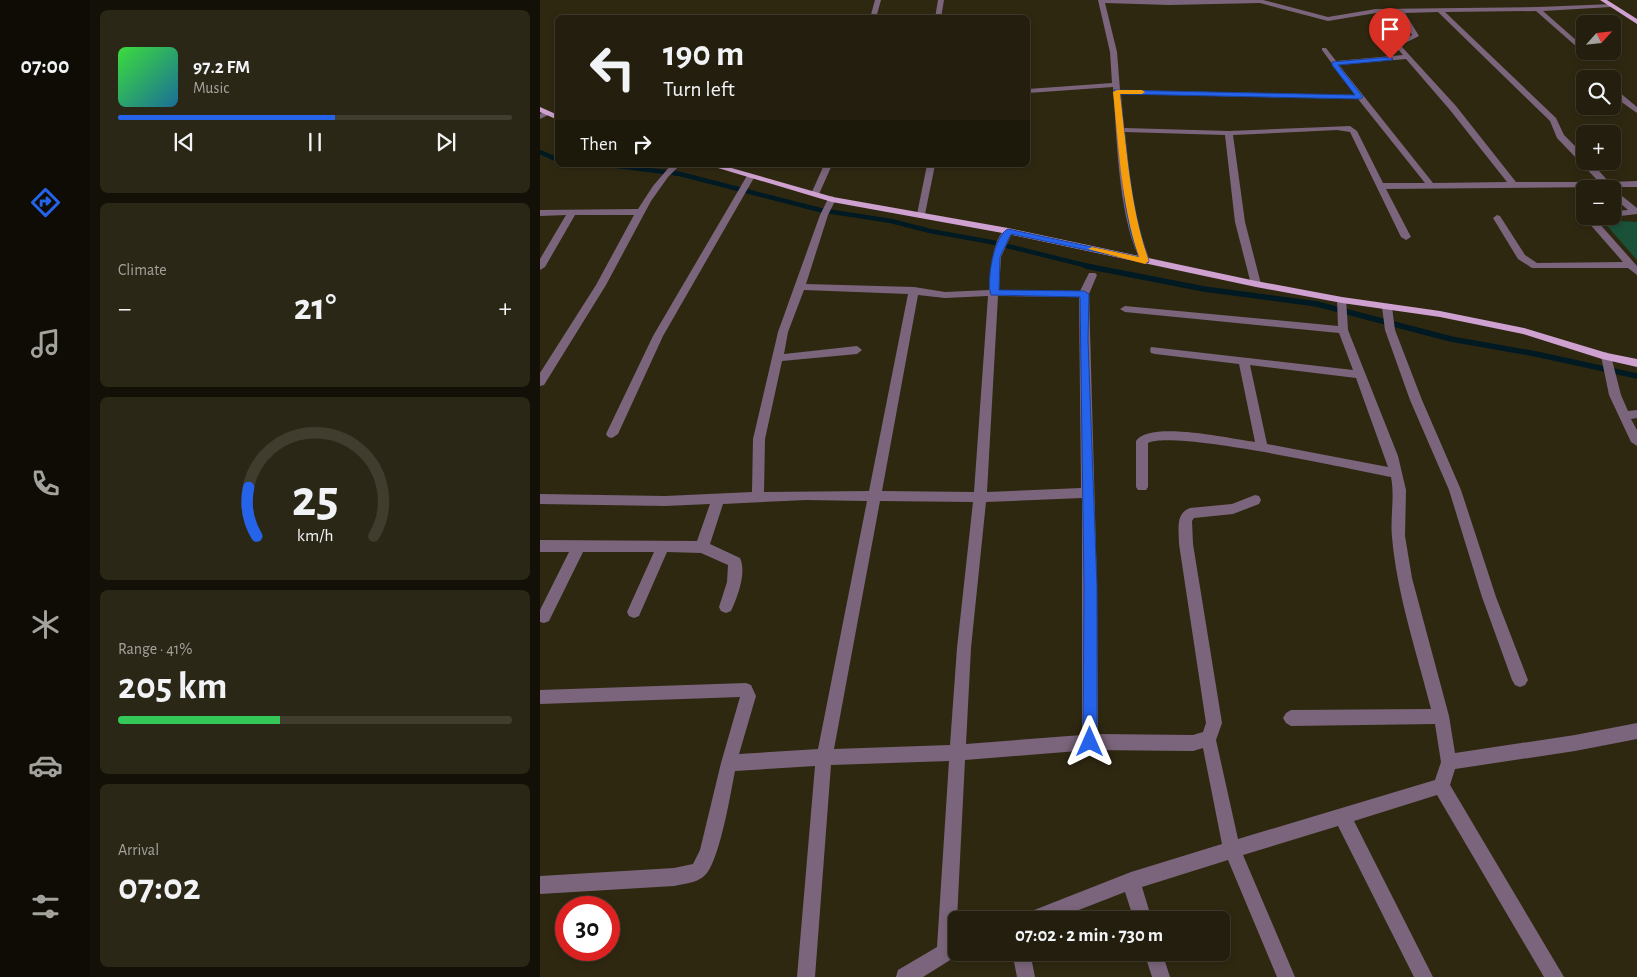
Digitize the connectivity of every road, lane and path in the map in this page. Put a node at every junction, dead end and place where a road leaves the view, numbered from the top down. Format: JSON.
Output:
{"nodes":[{"id":1,"x":878,"y":0,"type":"edge"},
{"id":2,"x":941,"y":0,"type":"edge"},
{"id":3,"x":1603,"y":0,"type":"edge"},
{"id":4,"x":1102,"y":1,"type":"edge"},
{"id":5,"x":1611,"y":5,"type":"junction"},
{"id":6,"x":1538,"y":9,"type":"junction"},
{"id":7,"x":1401,"y":11,"type":"junction"},
{"id":8,"x":1440,"y":11,"type":"junction"},
{"id":9,"x":874,"y":15,"type":"edge"},
{"id":10,"x":938,"y":15,"type":"edge"},
{"id":11,"x":1637,"y":22,"type":"edge"},
{"id":12,"x":1576,"y":44,"type":"edge"},
{"id":13,"x":1324,"y":49,"type":"dead end"},
{"id":14,"x":1408,"y":57,"type":"junction"},
{"id":15,"x":1334,"y":63,"type":"junction"},
{"id":16,"x":1116,"y":88,"type":"junction"},
{"id":17,"x":1030,"y":91,"type":"edge"},
{"id":18,"x":1360,"y":97,"type":"junction"},
{"id":19,"x":1621,"y":98,"type":"edge"},
{"id":20,"x":540,"y":109,"type":"edge"},
{"id":21,"x":1637,"y":111,"type":"edge"},
{"id":22,"x":548,"y":113,"type":"junction"},
{"id":23,"x":555,"y":116,"type":"edge"},
{"id":24,"x":540,"y":117,"type":"edge"},
{"id":25,"x":1121,"y":130,"type":"junction"},
{"id":26,"x":1229,"y":134,"type":"junction"},
{"id":27,"x":1576,"y":152,"type":"edge"},
{"id":28,"x":674,"y":167,"type":"edge"},
{"id":29,"x":716,"y":167,"type":"edge"},
{"id":30,"x":827,"y":167,"type":"edge"},
{"id":31,"x":931,"y":167,"type":"edge"},
{"id":32,"x":1593,"y":170,"type":"edge"},
{"id":33,"x":1603,"y":180,"type":"edge"},
{"id":34,"x":746,"y":184,"type":"junction"},
{"id":35,"x":1513,"y":184,"type":"junction"},
{"id":36,"x":1637,"y":184,"type":"edge"},
{"id":37,"x":1382,"y":186,"type":"junction"},
{"id":38,"x":1621,"y":186,"type":"edge"},
{"id":39,"x":1432,"y":187,"type":"junction"},
{"id":40,"x":1576,"y":187,"type":"edge"},
{"id":41,"x":815,"y":194,"type":"junction"},
{"id":42,"x":1621,"y":198,"type":"edge"},
{"id":43,"x":831,"y":201,"type":"junction"},
{"id":44,"x":572,"y":212,"type":"junction"},
{"id":45,"x":641,"y":212,"type":"junction"},
{"id":46,"x":1636,"y":212,"type":"edge"},
{"id":47,"x":540,"y":213,"type":"edge"},
{"id":48,"x":1621,"y":213,"type":"edge"},
{"id":49,"x":921,"y":214,"type":"junction"},
{"id":50,"x":1497,"y":218,"type":"dead end"},
{"id":51,"x":1597,"y":225,"type":"edge"},
{"id":52,"x":1007,"y":234,"type":"junction"},
{"id":53,"x":1406,"y":237,"type":"dead end"},
{"id":54,"x":1145,"y":261,"type":"junction"},
{"id":55,"x":540,"y":267,"type":"edge"},
{"id":56,"x":1634,"y":268,"type":"edge"},
{"id":57,"x":1092,"y":275,"type":"dead end"},
{"id":58,"x":1256,"y":284,"type":"junction"},
{"id":59,"x":800,"y":287,"type":"junction"},
{"id":60,"x":914,"y":290,"type":"junction"},
{"id":61,"x":994,"y":293,"type":"junction"},
{"id":62,"x":1084,"y":294,"type":"junction"},
{"id":63,"x":1342,"y":308,"type":"junction"},
{"id":64,"x":1125,"y":309,"type":"dead end"},
{"id":65,"x":1388,"y":311,"type":"junction"},
{"id":66,"x":1343,"y":330,"type":"junction"},
{"id":67,"x":857,"y":350,"type":"dead end"},
{"id":68,"x":1155,"y":350,"type":"dead end"},
{"id":69,"x":777,"y":358,"type":"junction"},
{"id":70,"x":1244,"y":361,"type":"junction"},
{"id":71,"x":1607,"y":361,"type":"junction"},
{"id":72,"x":1637,"y":363,"type":"edge"},
{"id":73,"x":1360,"y":375,"type":"junction"},
{"id":74,"x":540,"y":382,"type":"edge"},
{"id":75,"x":1637,"y":414,"type":"edge"},
{"id":76,"x":1624,"y":416,"type":"junction"},
{"id":77,"x":612,"y":434,"type":"dead end"},
{"id":78,"x":1637,"y":442,"type":"edge"},
{"id":79,"x":1262,"y":448,"type":"junction"},
{"id":80,"x":1396,"y":473,"type":"junction"},
{"id":81,"x":1142,"y":487,"type":"dead end"},
{"id":82,"x":1088,"y":493,"type":"junction"},
{"id":83,"x":875,"y":496,"type":"junction"},
{"id":84,"x":980,"y":496,"type":"junction"},
{"id":85,"x":758,"y":497,"type":"junction"},
{"id":86,"x":540,"y":499,"type":"edge"},
{"id":87,"x":718,"y":499,"type":"junction"},
{"id":88,"x":1255,"y":500,"type":"dead end"},
{"id":89,"x":540,"y":546,"type":"edge"},
{"id":90,"x":579,"y":546,"type":"junction"},
{"id":91,"x":663,"y":547,"type":"junction"},
{"id":92,"x":702,"y":547,"type":"junction"},
{"id":93,"x":726,"y":607,"type":"dead end"},
{"id":94,"x":634,"y":612,"type":"dead end"},
{"id":95,"x":544,"y":616,"type":"dead end"},
{"id":96,"x":1520,"y":680,"type":"dead end"},
{"id":97,"x":540,"y":697,"type":"edge"},
{"id":98,"x":1441,"y":716,"type":"junction"},
{"id":99,"x":1291,"y":718,"type":"dead end"},
{"id":100,"x":1637,"y":731,"type":"edge"},
{"id":101,"x":1208,"y":740,"type":"junction"},
{"id":102,"x":1090,"y":742,"type":"junction"},
{"id":103,"x":958,"y":753,"type":"junction"},
{"id":104,"x":824,"y":757,"type":"junction"},
{"id":105,"x":1449,"y":762,"type":"junction"},
{"id":106,"x":729,"y":763,"type":"junction"},
{"id":107,"x":1441,"y":786,"type":"junction"},
{"id":108,"x":1342,"y":816,"type":"junction"},
{"id":109,"x":1232,"y":850,"type":"junction"},
{"id":110,"x":1131,"y":881,"type":"junction"},
{"id":111,"x":540,"y":885,"type":"edge"},
{"id":112,"x":952,"y":911,"type":"edge"},
{"id":113,"x":1053,"y":911,"type":"edge"},
{"id":114,"x":1140,"y":911,"type":"edge"},
{"id":115,"x":948,"y":952,"type":"edge"},
{"id":116,"x":1023,"y":961,"type":"edge"},
{"id":117,"x":1156,"y":961,"type":"edge"},
{"id":118,"x":806,"y":977,"type":"edge"},
{"id":119,"x":905,"y":977,"type":"edge"},
{"id":120,"x":1026,"y":977,"type":"edge"},
{"id":121,"x":1161,"y":977,"type":"edge"},
{"id":122,"x":1286,"y":977,"type":"edge"},
{"id":123,"x":1424,"y":977,"type":"edge"},
{"id":124,"x":1555,"y":977,"type":"edge"}],
"edges":[{"from":1,"to":9,"type":"street"},
{"from":2,"to":10,"type":"street"},
{"from":3,"to":5,"type":"main road"},
{"from":4,"to":7,"type":"street"},
{"from":4,"to":16,"type":"street"},
{"from":5,"to":6,"type":"street"},
{"from":5,"to":11,"type":"main road"},
{"from":6,"to":8,"type":"street"},
{"from":6,"to":12,"type":"street"},
{"from":7,"to":8,"type":"street"},
{"from":7,"to":14,"type":"street"},
{"from":8,"to":27,"type":"street"},
{"from":13,"to":15,"type":"street"},
{"from":14,"to":15,"type":"street"},
{"from":14,"to":35,"type":"street"},
{"from":15,"to":18,"type":"street"},
{"from":16,"to":17,"type":"street"},
{"from":16,"to":18,"type":"street"},
{"from":16,"to":25,"type":"street"},
{"from":18,"to":39,"type":"street"},
{"from":19,"to":21,"type":"street"},
{"from":20,"to":22,"type":"main road"},
{"from":22,"to":23,"type":"main road"},
{"from":22,"to":24,"type":"street"},
{"from":25,"to":26,"type":"street"},
{"from":25,"to":54,"type":"street"},
{"from":26,"to":37,"type":"street"},
{"from":26,"to":58,"type":"street"},
{"from":28,"to":45,"type":"street"},
{"from":29,"to":34,"type":"main road"},
{"from":30,"to":41,"type":"street"},
{"from":31,"to":49,"type":"street"},
{"from":32,"to":33,"type":"street"},
{"from":34,"to":41,"type":"main road"},
{"from":34,"to":77,"type":"street"},
{"from":35,"to":39,"type":"street"},
{"from":35,"to":40,"type":"street"},
{"from":36,"to":38,"type":"street"},
{"from":37,"to":39,"type":"street"},
{"from":37,"to":53,"type":"street"},
{"from":41,"to":43,"type":"main road"},
{"from":42,"to":46,"type":"street"},
{"from":43,"to":49,"type":"main road"},
{"from":43,"to":59,"type":"street"},
{"from":44,"to":45,"type":"street"},
{"from":44,"to":47,"type":"street"},
{"from":44,"to":55,"type":"street"},
{"from":45,"to":74,"type":"street"},
{"from":46,"to":48,"type":"street"},
{"from":49,"to":52,"type":"main road"},
{"from":50,"to":56,"type":"street"},
{"from":51,"to":56,"type":"street"},
{"from":52,"to":54,"type":"main road"},
{"from":52,"to":61,"type":"street"},
{"from":54,"to":58,"type":"main road"},
{"from":57,"to":62,"type":"street"},
{"from":58,"to":63,"type":"main road"},
{"from":59,"to":60,"type":"street"},
{"from":59,"to":69,"type":"street"},
{"from":60,"to":61,"type":"street"},
{"from":60,"to":83,"type":"street"},
{"from":61,"to":62,"type":"street"},
{"from":61,"to":84,"type":"street"},
{"from":62,"to":82,"type":"street"},
{"from":63,"to":65,"type":"main road"},
{"from":63,"to":66,"type":"street"},
{"from":64,"to":66,"type":"street"},
{"from":65,"to":71,"type":"main road"},
{"from":65,"to":96,"type":"street"},
{"from":66,"to":73,"type":"street"},
{"from":67,"to":69,"type":"street"},
{"from":68,"to":70,"type":"street"},
{"from":69,"to":85,"type":"street"},
{"from":70,"to":73,"type":"street"},
{"from":70,"to":79,"type":"street"},
{"from":71,"to":72,"type":"main road"},
{"from":71,"to":76,"type":"street"},
{"from":73,"to":80,"type":"street"},
{"from":75,"to":76,"type":"street"},
{"from":76,"to":78,"type":"street"},
{"from":79,"to":80,"type":"street"},
{"from":79,"to":81,"type":"street"},
{"from":80,"to":98,"type":"street"},
{"from":82,"to":84,"type":"street"},
{"from":82,"to":102,"type":"street"},
{"from":83,"to":84,"type":"street"},
{"from":83,"to":85,"type":"street"},
{"from":83,"to":104,"type":"street"},
{"from":84,"to":103,"type":"street"},
{"from":85,"to":87,"type":"street"},
{"from":86,"to":87,"type":"street"},
{"from":87,"to":92,"type":"street"},
{"from":88,"to":101,"type":"street"},
{"from":89,"to":90,"type":"street"},
{"from":90,"to":91,"type":"street"},
{"from":90,"to":95,"type":"street"},
{"from":91,"to":92,"type":"street"},
{"from":91,"to":94,"type":"street"},
{"from":92,"to":93,"type":"street"},
{"from":97,"to":106,"type":"street"},
{"from":98,"to":99,"type":"street"},
{"from":98,"to":105,"type":"street"},
{"from":100,"to":105,"type":"street"},
{"from":101,"to":102,"type":"street"},
{"from":101,"to":109,"type":"street"},
{"from":102,"to":103,"type":"street"},
{"from":103,"to":104,"type":"street"},
{"from":103,"to":112,"type":"street"},
{"from":104,"to":106,"type":"street"},
{"from":104,"to":118,"type":"street"},
{"from":105,"to":107,"type":"street"},
{"from":106,"to":111,"type":"street"},
{"from":107,"to":108,"type":"street"},
{"from":107,"to":124,"type":"street"},
{"from":108,"to":109,"type":"street"},
{"from":108,"to":123,"type":"street"},
{"from":109,"to":110,"type":"street"},
{"from":109,"to":122,"type":"street"},
{"from":110,"to":113,"type":"street"},
{"from":110,"to":114,"type":"street"},
{"from":115,"to":119,"type":"street"},
{"from":116,"to":120,"type":"street"},
{"from":117,"to":121,"type":"street"}]}
